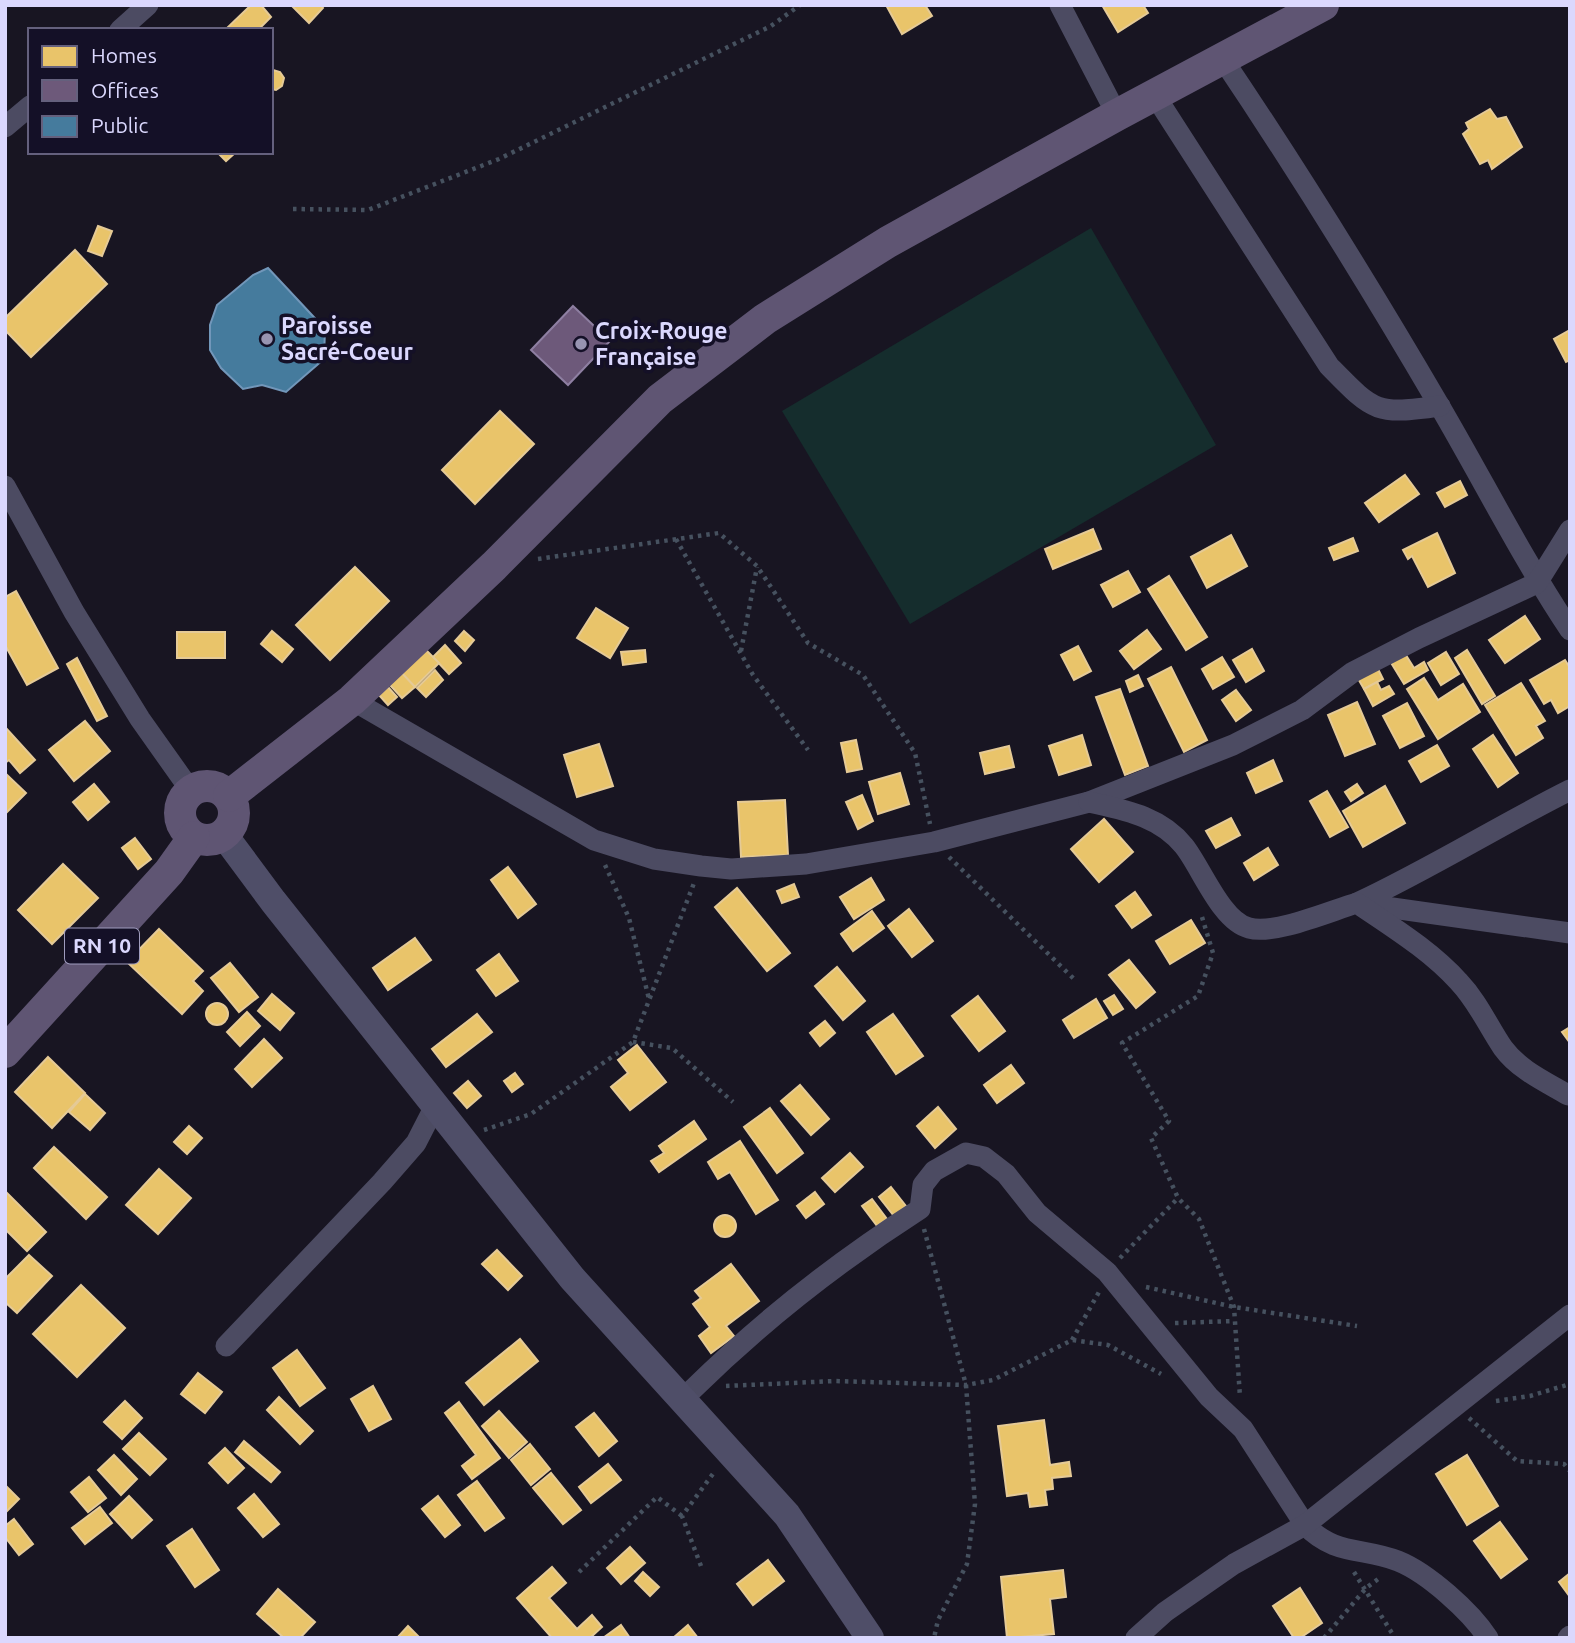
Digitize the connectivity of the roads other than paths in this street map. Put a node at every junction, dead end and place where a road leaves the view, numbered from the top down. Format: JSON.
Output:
{"nodes":[{"id":1,"x":148,"y":5,"type":"edge"},
{"id":2,"x":1060,"y":5,"type":"edge"},
{"id":3,"x":1323,"y":5,"type":"edge"},
{"id":4,"x":122,"y":28,"type":"edge"},
{"id":5,"x":1222,"y":58,"type":"junction"},
{"id":6,"x":1154,"y":94,"type":"junction"},
{"id":7,"x":28,"y":108,"type":"edge"},
{"id":8,"x":1117,"y":115,"type":"junction"},
{"id":9,"x":5,"y":127,"type":"edge"},
{"id":10,"x":1440,"y":406,"type":"junction"},
{"id":11,"x":9,"y":502,"type":"edge"},
{"id":12,"x":1570,"y":530,"type":"edge"},
{"id":13,"x":1538,"y":583,"type":"junction"},
{"id":14,"x":1569,"y":629,"type":"edge"},
{"id":15,"x":352,"y":700,"type":"junction"},
{"id":16,"x":1570,"y":790,"type":"edge"},
{"id":17,"x":191,"y":791,"type":"junction"},
{"id":18,"x":229,"y":796,"type":"junction"},
{"id":19,"x":1089,"y":802,"type":"junction"},
{"id":20,"x":209,"y":836,"type":"junction"},
{"id":21,"x":1357,"y":903,"type":"junction"},
{"id":22,"x":1570,"y":933,"type":"edge"},
{"id":23,"x":5,"y":1052,"type":"edge"},
{"id":24,"x":1568,"y":1095,"type":"edge"},
{"id":25,"x":436,"y":1104,"type":"junction"},
{"id":26,"x":1570,"y":1315,"type":"edge"},
{"id":27,"x":226,"y":1346,"type":"dead end"},
{"id":28,"x":685,"y":1394,"type":"junction"},
{"id":29,"x":1305,"y":1525,"type":"junction"},
{"id":30,"x":870,"y":1638,"type":"edge"},
{"id":31,"x":1136,"y":1638,"type":"edge"},
{"id":32,"x":1488,"y":1638,"type":"edge"}],
"edges":[{"from":1,"to":4,"type":"street"},
{"from":2,"to":8,"type":"street"},
{"from":3,"to":5,"type":"main road"},
{"from":5,"to":6,"type":"main road"},
{"from":5,"to":10,"type":"street"},
{"from":6,"to":8,"type":"main road"},
{"from":6,"to":10,"type":"street"},
{"from":7,"to":9,"type":"street"},
{"from":8,"to":15,"type":"main road"},
{"from":10,"to":13,"type":"street"},
{"from":11,"to":17,"type":"street"},
{"from":12,"to":13,"type":"street"},
{"from":13,"to":14,"type":"street"},
{"from":13,"to":19,"type":"street"},
{"from":15,"to":18,"type":"main road"},
{"from":15,"to":19,"type":"street"},
{"from":16,"to":21,"type":"street"},
{"from":17,"to":18,"type":"main road"},
{"from":17,"to":20,"type":"main road"},
{"from":18,"to":20,"type":"main road","number":"RN 10"},
{"from":19,"to":21,"type":"street"},
{"from":20,"to":23,"type":"main road","number":"RN 10"},
{"from":20,"to":25,"type":"street"},
{"from":21,"to":22,"type":"street"},
{"from":21,"to":24,"type":"street"},
{"from":25,"to":27,"type":"street"},
{"from":25,"to":28,"type":"street"},
{"from":26,"to":29,"type":"street"},
{"from":28,"to":29,"type":"street"},
{"from":28,"to":30,"type":"street"},
{"from":29,"to":31,"type":"street"},
{"from":29,"to":32,"type":"street"}]}
